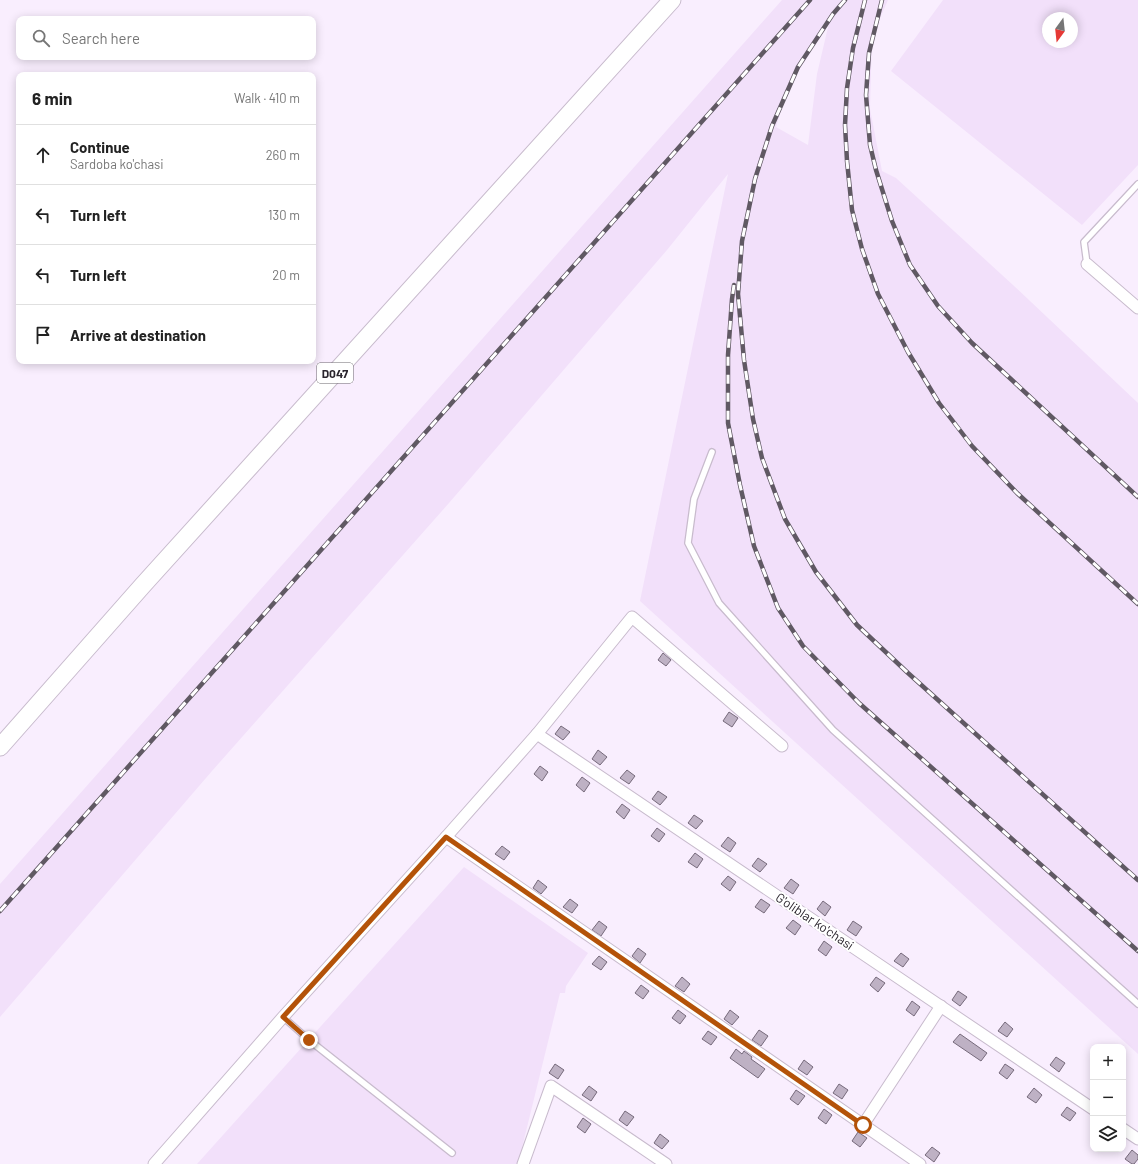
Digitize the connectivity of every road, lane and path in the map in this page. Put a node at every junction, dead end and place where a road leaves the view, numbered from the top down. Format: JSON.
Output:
{"nodes":[{"id":1,"x":672,"y":0,"type":"edge"},
{"id":2,"x":1138,"y":184,"type":"edge"},
{"id":3,"x":1087,"y":264,"type":"joint"},
{"id":4,"x":1138,"y":308,"type":"edge"},
{"id":5,"x":712,"y":452,"type":"dead end"},
{"id":6,"x":537,"y":734,"type":"junction"},
{"id":7,"x":782,"y":746,"type":"dead end"},
{"id":8,"x":0,"y":747,"type":"edge"},
{"id":9,"x":446,"y":837,"type":"junction"},
{"id":10,"x":1138,"y":1004,"type":"edge"},
{"id":11,"x":941,"y":1006,"type":"junction"},
{"id":12,"x":283,"y":1017,"type":"junction"},
{"id":13,"x":1090,"y":1107,"type":"edge"},
{"id":14,"x":863,"y":1125,"type":"junction"},
{"id":15,"x":1126,"y":1131,"type":"edge"},
{"id":16,"x":1138,"y":1139,"type":"edge"},
{"id":17,"x":452,"y":1153,"type":"dead end"},
{"id":18,"x":154,"y":1164,"type":"edge"},
{"id":19,"x":523,"y":1164,"type":"edge"},
{"id":20,"x":666,"y":1164,"type":"edge"},
{"id":21,"x":920,"y":1164,"type":"edge"}],
"edges":[{"from":1,"to":8,"type":"main road","number":"D047"},
{"from":2,"to":3,"type":"lane"},
{"from":3,"to":4,"type":"street"},
{"from":5,"to":10,"type":"lane"},
{"from":6,"to":7,"type":"street"},
{"from":6,"to":9,"type":"street"},
{"from":6,"to":11,"type":"street","name":"G'oliblar ko'chasi"},
{"from":9,"to":12,"type":"street"},
{"from":9,"to":14,"type":"street"},
{"from":11,"to":13,"type":"street","name":"G'oliblar ko'chasi"},
{"from":11,"to":14,"type":"street"},
{"from":12,"to":17,"type":"lane"},
{"from":12,"to":18,"type":"street"},
{"from":14,"to":21,"type":"street"},
{"from":15,"to":16,"type":"street"},
{"from":19,"to":20,"type":"street"}]}
